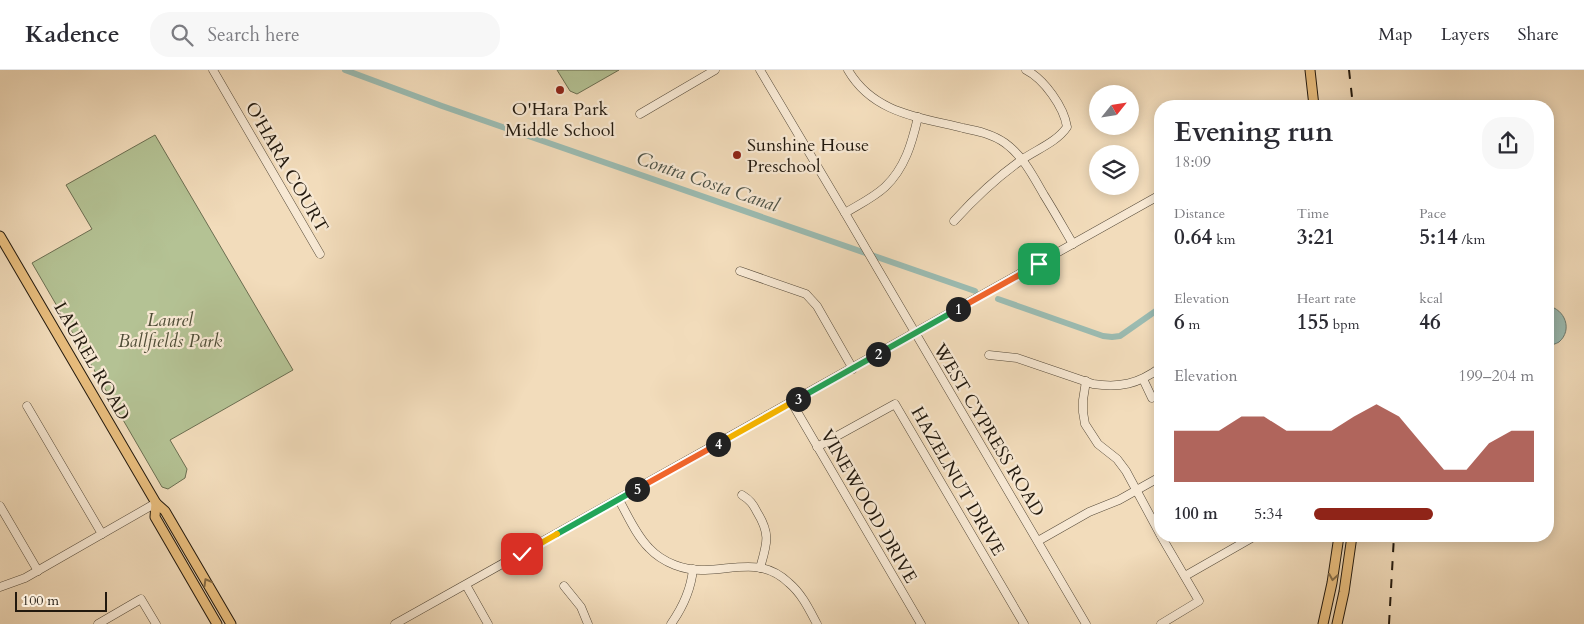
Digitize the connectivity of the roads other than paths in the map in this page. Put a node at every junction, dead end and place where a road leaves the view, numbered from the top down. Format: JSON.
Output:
{"nodes":[{"id":1,"x":213,"y":70,"type":"edge"},
{"id":2,"x":715,"y":70,"type":"edge"},
{"id":3,"x":760,"y":70,"type":"edge"},
{"id":4,"x":848,"y":70,"type":"edge"},
{"id":5,"x":1026,"y":70,"type":"edge"},
{"id":6,"x":1310,"y":70,"type":"edge"},
{"id":7,"x":1313,"y":100,"type":"edge"},
{"id":8,"x":640,"y":114,"type":"dead end"},
{"id":9,"x":918,"y":117,"type":"junction"},
{"id":10,"x":1022,"y":159,"type":"junction"},
{"id":11,"x":1154,"y":198,"type":"edge"},
{"id":12,"x":845,"y":213,"type":"junction"},
{"id":13,"x":954,"y":221,"type":"dead end"},
{"id":14,"x":0,"y":236,"type":"edge"},
{"id":15,"x":1073,"y":244,"type":"junction"},
{"id":16,"x":320,"y":254,"type":"dead end"},
{"id":17,"x":740,"y":271,"type":"dead end"},
{"id":18,"x":915,"y":333,"type":"junction"},
{"id":19,"x":989,"y":355,"type":"dead end"},
{"id":20,"x":853,"y":369,"type":"junction"},
{"id":21,"x":1154,"y":372,"type":"edge"},
{"id":22,"x":1143,"y":379,"type":"junction"},
{"id":23,"x":1086,"y":381,"type":"junction"},
{"id":24,"x":1152,"y":398,"type":"dead end"},
{"id":25,"x":792,"y":403,"type":"junction"},
{"id":26,"x":27,"y":406,"type":"dead end"},
{"id":27,"x":817,"y":447,"type":"junction"},
{"id":28,"x":1154,"y":480,"type":"edge"},
{"id":29,"x":1136,"y":490,"type":"junction"},
{"id":30,"x":742,"y":495,"type":"dead end"},
{"id":31,"x":618,"y":500,"type":"junction"},
{"id":32,"x":156,"y":503,"type":"junction"},
{"id":33,"x":0,"y":506,"type":"edge"},
{"id":34,"x":1154,"y":522,"type":"edge"},
{"id":35,"x":102,"y":534,"type":"junction"},
{"id":36,"x":1038,"y":541,"type":"junction"},
{"id":37,"x":1165,"y":542,"type":"edge"},
{"id":38,"x":1240,"y":542,"type":"edge"},
{"id":39,"x":1338,"y":542,"type":"edge"},
{"id":40,"x":1351,"y":542,"type":"edge"},
{"id":41,"x":760,"y":568,"type":"junction"},
{"id":42,"x":693,"y":569,"type":"junction"},
{"id":43,"x":38,"y":571,"type":"junction"},
{"id":44,"x":1185,"y":576,"type":"junction"},
{"id":45,"x":466,"y":585,"type":"junction"},
{"id":46,"x":564,"y":586,"type":"dead end"},
{"id":47,"x":0,"y":587,"type":"edge"},
{"id":48,"x":1085,"y":622,"type":"edge"},
{"id":49,"x":98,"y":624,"type":"edge"},
{"id":50,"x":156,"y":624,"type":"edge"},
{"id":51,"x":217,"y":624,"type":"edge"},
{"id":52,"x":231,"y":624,"type":"edge"},
{"id":53,"x":396,"y":624,"type":"edge"},
{"id":54,"x":488,"y":624,"type":"edge"},
{"id":55,"x":588,"y":624,"type":"edge"},
{"id":56,"x":671,"y":624,"type":"edge"},
{"id":57,"x":818,"y":624,"type":"edge"},
{"id":58,"x":921,"y":624,"type":"edge"},
{"id":59,"x":1024,"y":624,"type":"edge"},
{"id":60,"x":1076,"y":624,"type":"edge"},
{"id":61,"x":1161,"y":624,"type":"edge"},
{"id":62,"x":1323,"y":624,"type":"edge"},
{"id":63,"x":1337,"y":624,"type":"edge"}],
"edges":[{"from":1,"to":16,"type":"street","name":"O'HARA COURT"},
{"from":2,"to":8,"type":"street"},
{"from":3,"to":12,"type":"street","name":"WEST CYPRESS ROAD"},
{"from":4,"to":9,"type":"street"},
{"from":5,"to":10,"type":"street"},
{"from":6,"to":7,"type":"main road"},
{"from":9,"to":10,"type":"street"},
{"from":9,"to":12,"type":"street"},
{"from":10,"to":13,"type":"street"},
{"from":10,"to":15,"type":"street"},
{"from":11,"to":15,"type":"street"},
{"from":12,"to":18,"type":"street","name":"WEST CYPRESS ROAD"},
{"from":14,"to":32,"type":"main road","name":"LAUREL ROAD"},
{"from":15,"to":18,"type":"street"},
{"from":17,"to":20,"type":"street"},
{"from":18,"to":20,"type":"street"},
{"from":18,"to":36,"type":"street","name":"WEST CYPRESS ROAD"},
{"from":19,"to":23,"type":"street"},
{"from":20,"to":25,"type":"street"},
{"from":21,"to":22,"type":"street"},
{"from":22,"to":23,"type":"street"},
{"from":22,"to":24,"type":"street"},
{"from":23,"to":29,"type":"street"},
{"from":25,"to":27,"type":"street","name":"VINEWOOD DRIVE"},
{"from":25,"to":31,"type":"street"},
{"from":26,"to":35,"type":"street"},
{"from":27,"to":58,"type":"street","name":"VINEWOOD DRIVE"},
{"from":27,"to":59,"type":"street","name":"HAZELNUT DRIVE"},
{"from":28,"to":29,"type":"street"},
{"from":29,"to":34,"type":"street"},
{"from":29,"to":36,"type":"street"},
{"from":30,"to":41,"type":"street"},
{"from":31,"to":42,"type":"street"},
{"from":31,"to":45,"type":"street"},
{"from":32,"to":35,"type":"street"},
{"from":32,"to":51,"type":"main road","name":"LAUREL ROAD"},
{"from":52,"to":32,"type":"main road","name":"LAUREL ROAD","one_way":true},
{"from":33,"to":43,"type":"street"},
{"from":35,"to":43,"type":"street"},
{"from":36,"to":48,"type":"street","name":"WEST CYPRESS ROAD"},
{"from":37,"to":44,"type":"street"},
{"from":38,"to":44,"type":"street"},
{"from":39,"to":62,"type":"main road","one_way":true},
{"from":40,"to":63,"type":"main road"},
{"from":41,"to":42,"type":"street"},
{"from":41,"to":57,"type":"street"},
{"from":42,"to":56,"type":"street"},
{"from":43,"to":47,"type":"street"},
{"from":44,"to":61,"type":"street"},
{"from":45,"to":53,"type":"street"},
{"from":45,"to":54,"type":"street"},
{"from":46,"to":55,"type":"street"},
{"from":48,"to":60,"type":"street"},
{"from":49,"to":50,"type":"street"}]}
